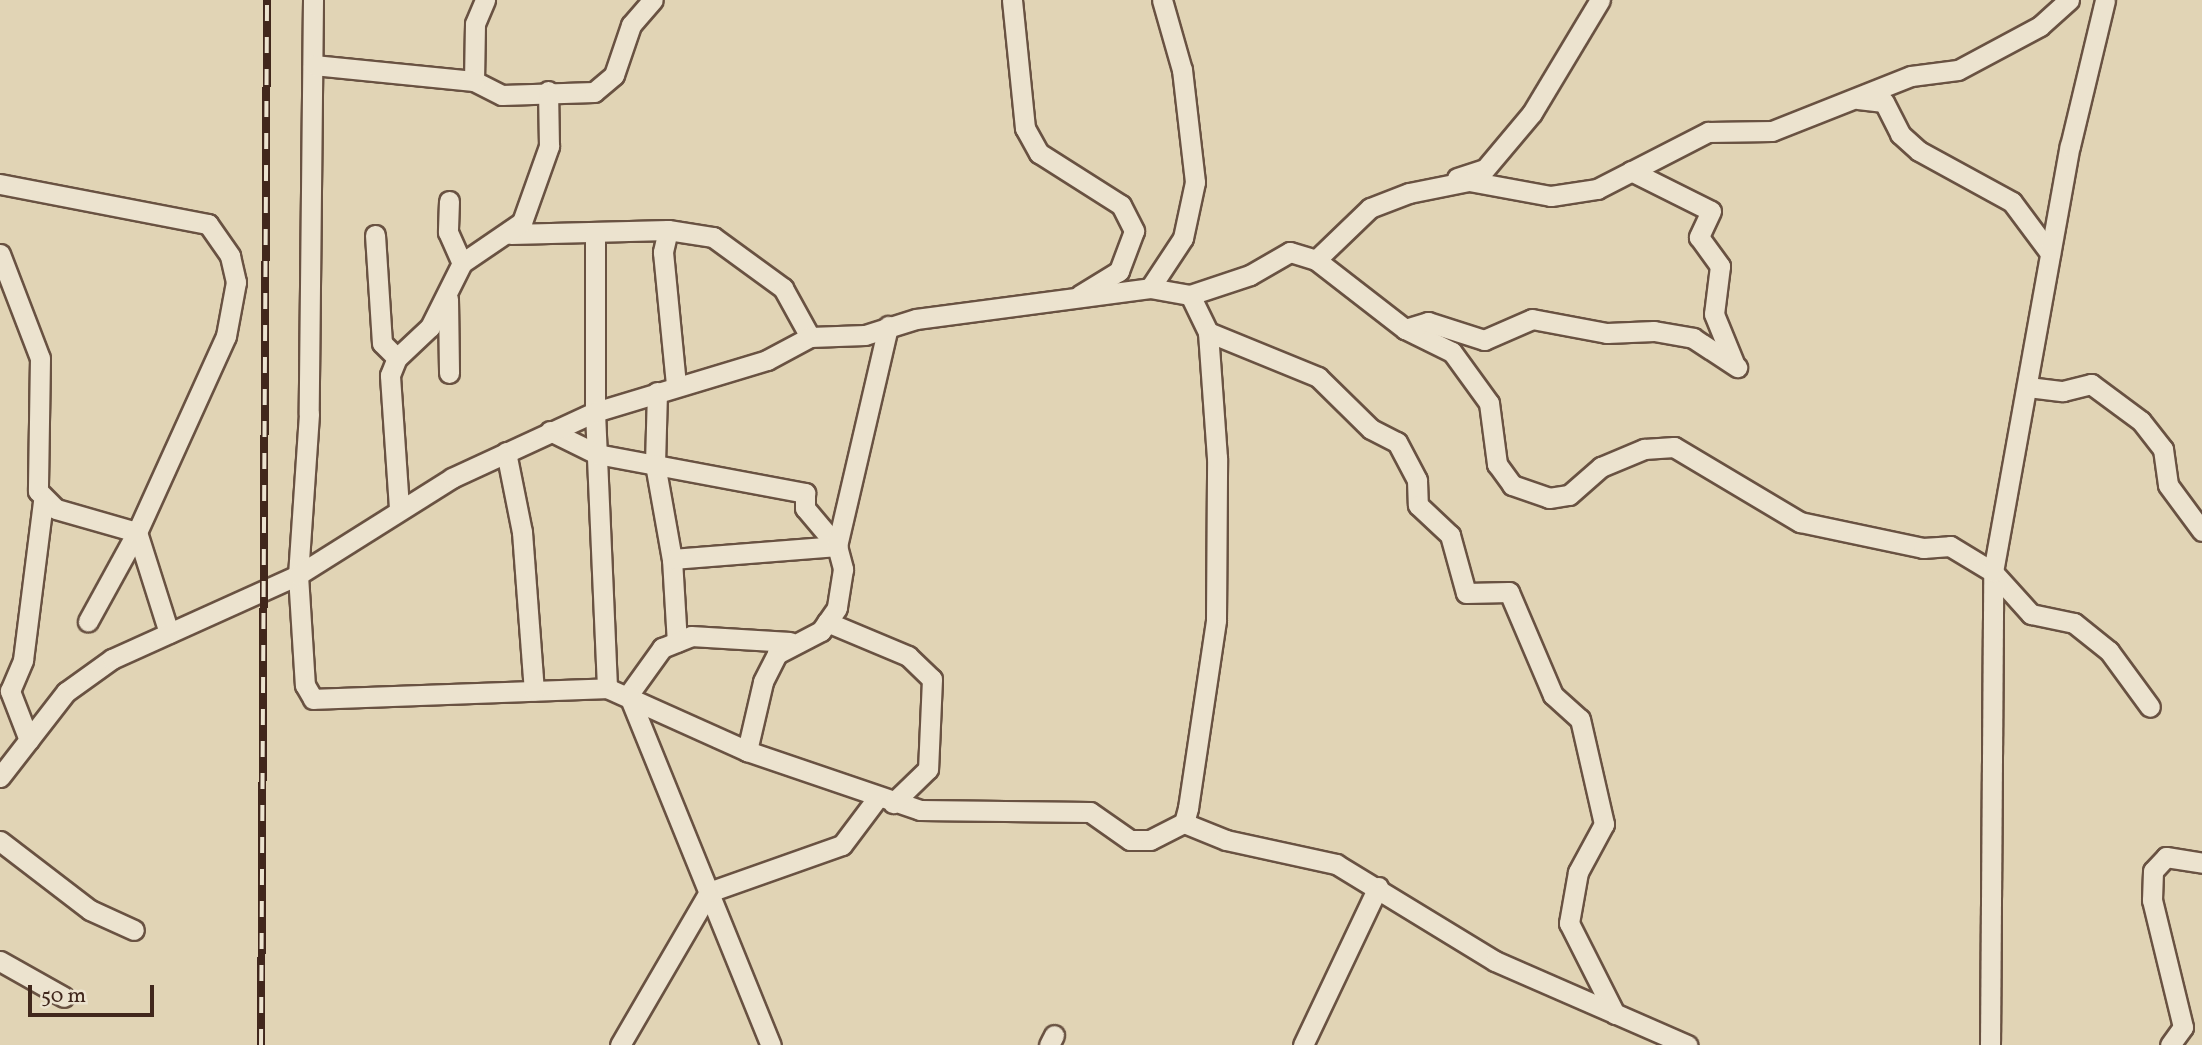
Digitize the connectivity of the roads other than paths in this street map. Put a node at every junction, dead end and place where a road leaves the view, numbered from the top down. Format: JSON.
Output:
{"nodes":[{"id":1,"x":313,"y":0,"type":"edge"},
{"id":2,"x":485,"y":0,"type":"edge"},
{"id":3,"x":653,"y":0,"type":"edge"},
{"id":4,"x":1012,"y":0,"type":"edge"},
{"id":5,"x":1163,"y":0,"type":"edge"},
{"id":6,"x":1600,"y":0,"type":"edge"},
{"id":7,"x":2068,"y":0,"type":"edge"},
{"id":8,"x":2105,"y":0,"type":"edge"},
{"id":9,"x":313,"y":65,"type":"junction"},
{"id":10,"x":474,"y":81,"type":"junction"},
{"id":11,"x":548,"y":91,"type":"junction"},
{"id":12,"x":1853,"y":98,"type":"junction"},
{"id":13,"x":1631,"y":171,"type":"junction"},
{"id":14,"x":0,"y":184,"type":"edge"},
{"id":15,"x":1409,"y":193,"type":"junction"},
{"id":16,"x":449,"y":201,"type":"dead end"},
{"id":17,"x":668,"y":230,"type":"junction"},
{"id":18,"x":511,"y":234,"type":"junction"},
{"id":19,"x":374,"y":235,"type":"dead end"},
{"id":20,"x":595,"y":236,"type":"junction"},
{"id":21,"x":2050,"y":253,"type":"junction"},
{"id":22,"x":0,"y":254,"type":"edge"},
{"id":23,"x":1316,"y":260,"type":"junction"},
{"id":24,"x":462,"y":263,"type":"junction"},
{"id":25,"x":1150,"y":288,"type":"junction"},
{"id":26,"x":1190,"y":295,"type":"junction"},
{"id":27,"x":448,"y":298,"type":"junction"},
{"id":28,"x":1075,"y":299,"type":"junction"},
{"id":29,"x":888,"y":326,"type":"junction"},
{"id":30,"x":1405,"y":329,"type":"junction"},
{"id":31,"x":1209,"y":332,"type":"junction"},
{"id":32,"x":810,"y":337,"type":"junction"},
{"id":33,"x":397,"y":358,"type":"junction"},
{"id":34,"x":449,"y":373,"type":"dead end"},
{"id":35,"x":2028,"y":387,"type":"junction"},
{"id":36,"x":666,"y":389,"type":"junction"},
{"id":37,"x":595,"y":412,"type":"junction"},
{"id":38,"x":550,"y":431,"type":"junction"},
{"id":39,"x":506,"y":452,"type":"junction"},
{"id":40,"x":597,"y":454,"type":"junction"},
{"id":41,"x":655,"y":464,"type":"junction"},
{"id":42,"x":43,"y":502,"type":"junction"},
{"id":43,"x":399,"y":508,"type":"junction"},
{"id":44,"x":2202,"y":531,"type":"edge"},
{"id":45,"x":137,"y":533,"type":"junction"},
{"id":46,"x":837,"y":546,"type":"junction"},
{"id":47,"x":672,"y":559,"type":"junction"},
{"id":48,"x":1993,"y":572,"type":"junction"},
{"id":49,"x":298,"y":575,"type":"junction"},
{"id":50,"x":88,"y":621,"type":"dead end"},
{"id":51,"x":827,"y":622,"type":"junction"},
{"id":52,"x":169,"y":633,"type":"junction"},
{"id":53,"x":677,"y":642,"type":"junction"},
{"id":54,"x":790,"y":642,"type":"junction"},
{"id":55,"x":607,"y":688,"type":"junction"},
{"id":56,"x":534,"y":691,"type":"junction"},
{"id":57,"x":629,"y":694,"type":"junction"},
{"id":58,"x":2150,"y":707,"type":"dead end"},
{"id":59,"x":29,"y":740,"type":"junction"},
{"id":60,"x":747,"y":751,"type":"junction"},
{"id":61,"x":0,"y":777,"type":"edge"},
{"id":62,"x":886,"y":800,"type":"junction"},
{"id":63,"x":1184,"y":823,"type":"junction"},
{"id":64,"x":0,"y":841,"type":"edge"},
{"id":65,"x":2202,"y":863,"type":"edge"},
{"id":66,"x":1378,"y":887,"type":"junction"},
{"id":67,"x":709,"y":892,"type":"junction"},
{"id":68,"x":134,"y":930,"type":"dead end"},
{"id":69,"x":0,"y":961,"type":"edge"},
{"id":70,"x":64,"y":997,"type":"dead end"},
{"id":71,"x":1615,"y":1014,"type":"junction"},
{"id":72,"x":620,"y":1045,"type":"edge"},
{"id":73,"x":771,"y":1045,"type":"edge"},
{"id":74,"x":1303,"y":1045,"type":"edge"},
{"id":75,"x":1686,"y":1045,"type":"edge"},
{"id":76,"x":1990,"y":1045,"type":"edge"},
{"id":77,"x":2170,"y":1045,"type":"edge"}],
"edges":[{"from":1,"to":9,"type":"street"},
{"from":2,"to":10,"type":"street"},
{"from":3,"to":11,"type":"street"},
{"from":4,"to":28,"type":"street"},
{"from":5,"to":25,"type":"street"},
{"from":6,"to":15,"type":"street"},
{"from":7,"to":12,"type":"street"},
{"from":8,"to":21,"type":"street"},
{"from":9,"to":10,"type":"street"},
{"from":9,"to":49,"type":"street"},
{"from":10,"to":11,"type":"street"},
{"from":11,"to":18,"type":"street"},
{"from":12,"to":13,"type":"street"},
{"from":12,"to":21,"type":"street"},
{"from":13,"to":15,"type":"street"},
{"from":13,"to":30,"type":"street"},
{"from":14,"to":45,"type":"street"},
{"from":15,"to":23,"type":"street"},
{"from":16,"to":24,"type":"street"},
{"from":17,"to":20,"type":"street"},
{"from":17,"to":32,"type":"street"},
{"from":17,"to":36,"type":"street"},
{"from":18,"to":20,"type":"street"},
{"from":18,"to":24,"type":"street"},
{"from":19,"to":33,"type":"street"},
{"from":20,"to":37,"type":"street"},
{"from":21,"to":35,"type":"street"},
{"from":22,"to":42,"type":"street"},
{"from":23,"to":26,"type":"street"},
{"from":23,"to":30,"type":"street"},
{"from":24,"to":27,"type":"street"},
{"from":25,"to":26,"type":"street"},
{"from":25,"to":28,"type":"street"},
{"from":26,"to":31,"type":"street"},
{"from":27,"to":33,"type":"street"},
{"from":27,"to":34,"type":"street"},
{"from":28,"to":29,"type":"street"},
{"from":29,"to":32,"type":"street"},
{"from":29,"to":46,"type":"street"},
{"from":30,"to":48,"type":"street"},
{"from":31,"to":63,"type":"street"},
{"from":31,"to":71,"type":"street"},
{"from":32,"to":36,"type":"street"},
{"from":33,"to":43,"type":"street"},
{"from":35,"to":44,"type":"street"},
{"from":35,"to":48,"type":"street"},
{"from":36,"to":37,"type":"street"},
{"from":36,"to":41,"type":"street"},
{"from":37,"to":38,"type":"street"},
{"from":37,"to":40,"type":"street"},
{"from":38,"to":39,"type":"street"},
{"from":38,"to":40,"type":"street"},
{"from":39,"to":43,"type":"street"},
{"from":39,"to":56,"type":"street"},
{"from":40,"to":41,"type":"street"},
{"from":40,"to":55,"type":"street"},
{"from":41,"to":46,"type":"street"},
{"from":41,"to":47,"type":"street"},
{"from":42,"to":45,"type":"street"},
{"from":42,"to":59,"type":"street"},
{"from":43,"to":49,"type":"street"},
{"from":45,"to":50,"type":"street"},
{"from":45,"to":52,"type":"street"},
{"from":46,"to":47,"type":"street"},
{"from":46,"to":51,"type":"street"},
{"from":47,"to":53,"type":"street"},
{"from":48,"to":58,"type":"street"},
{"from":48,"to":76,"type":"street"},
{"from":49,"to":52,"type":"street"},
{"from":49,"to":56,"type":"street"},
{"from":51,"to":54,"type":"street"},
{"from":51,"to":62,"type":"street"},
{"from":52,"to":59,"type":"street"},
{"from":53,"to":54,"type":"street"},
{"from":53,"to":57,"type":"street"},
{"from":54,"to":60,"type":"street"},
{"from":55,"to":56,"type":"street"},
{"from":55,"to":57,"type":"street"},
{"from":57,"to":60,"type":"street"},
{"from":57,"to":67,"type":"street"},
{"from":59,"to":61,"type":"street"},
{"from":60,"to":62,"type":"street"},
{"from":62,"to":63,"type":"street"},
{"from":62,"to":67,"type":"street"},
{"from":63,"to":66,"type":"street"},
{"from":64,"to":68,"type":"street"},
{"from":65,"to":77,"type":"street"},
{"from":66,"to":71,"type":"street"},
{"from":66,"to":74,"type":"street"},
{"from":67,"to":72,"type":"street"},
{"from":67,"to":73,"type":"street"},
{"from":69,"to":70,"type":"street"},
{"from":71,"to":75,"type":"street"}]}
